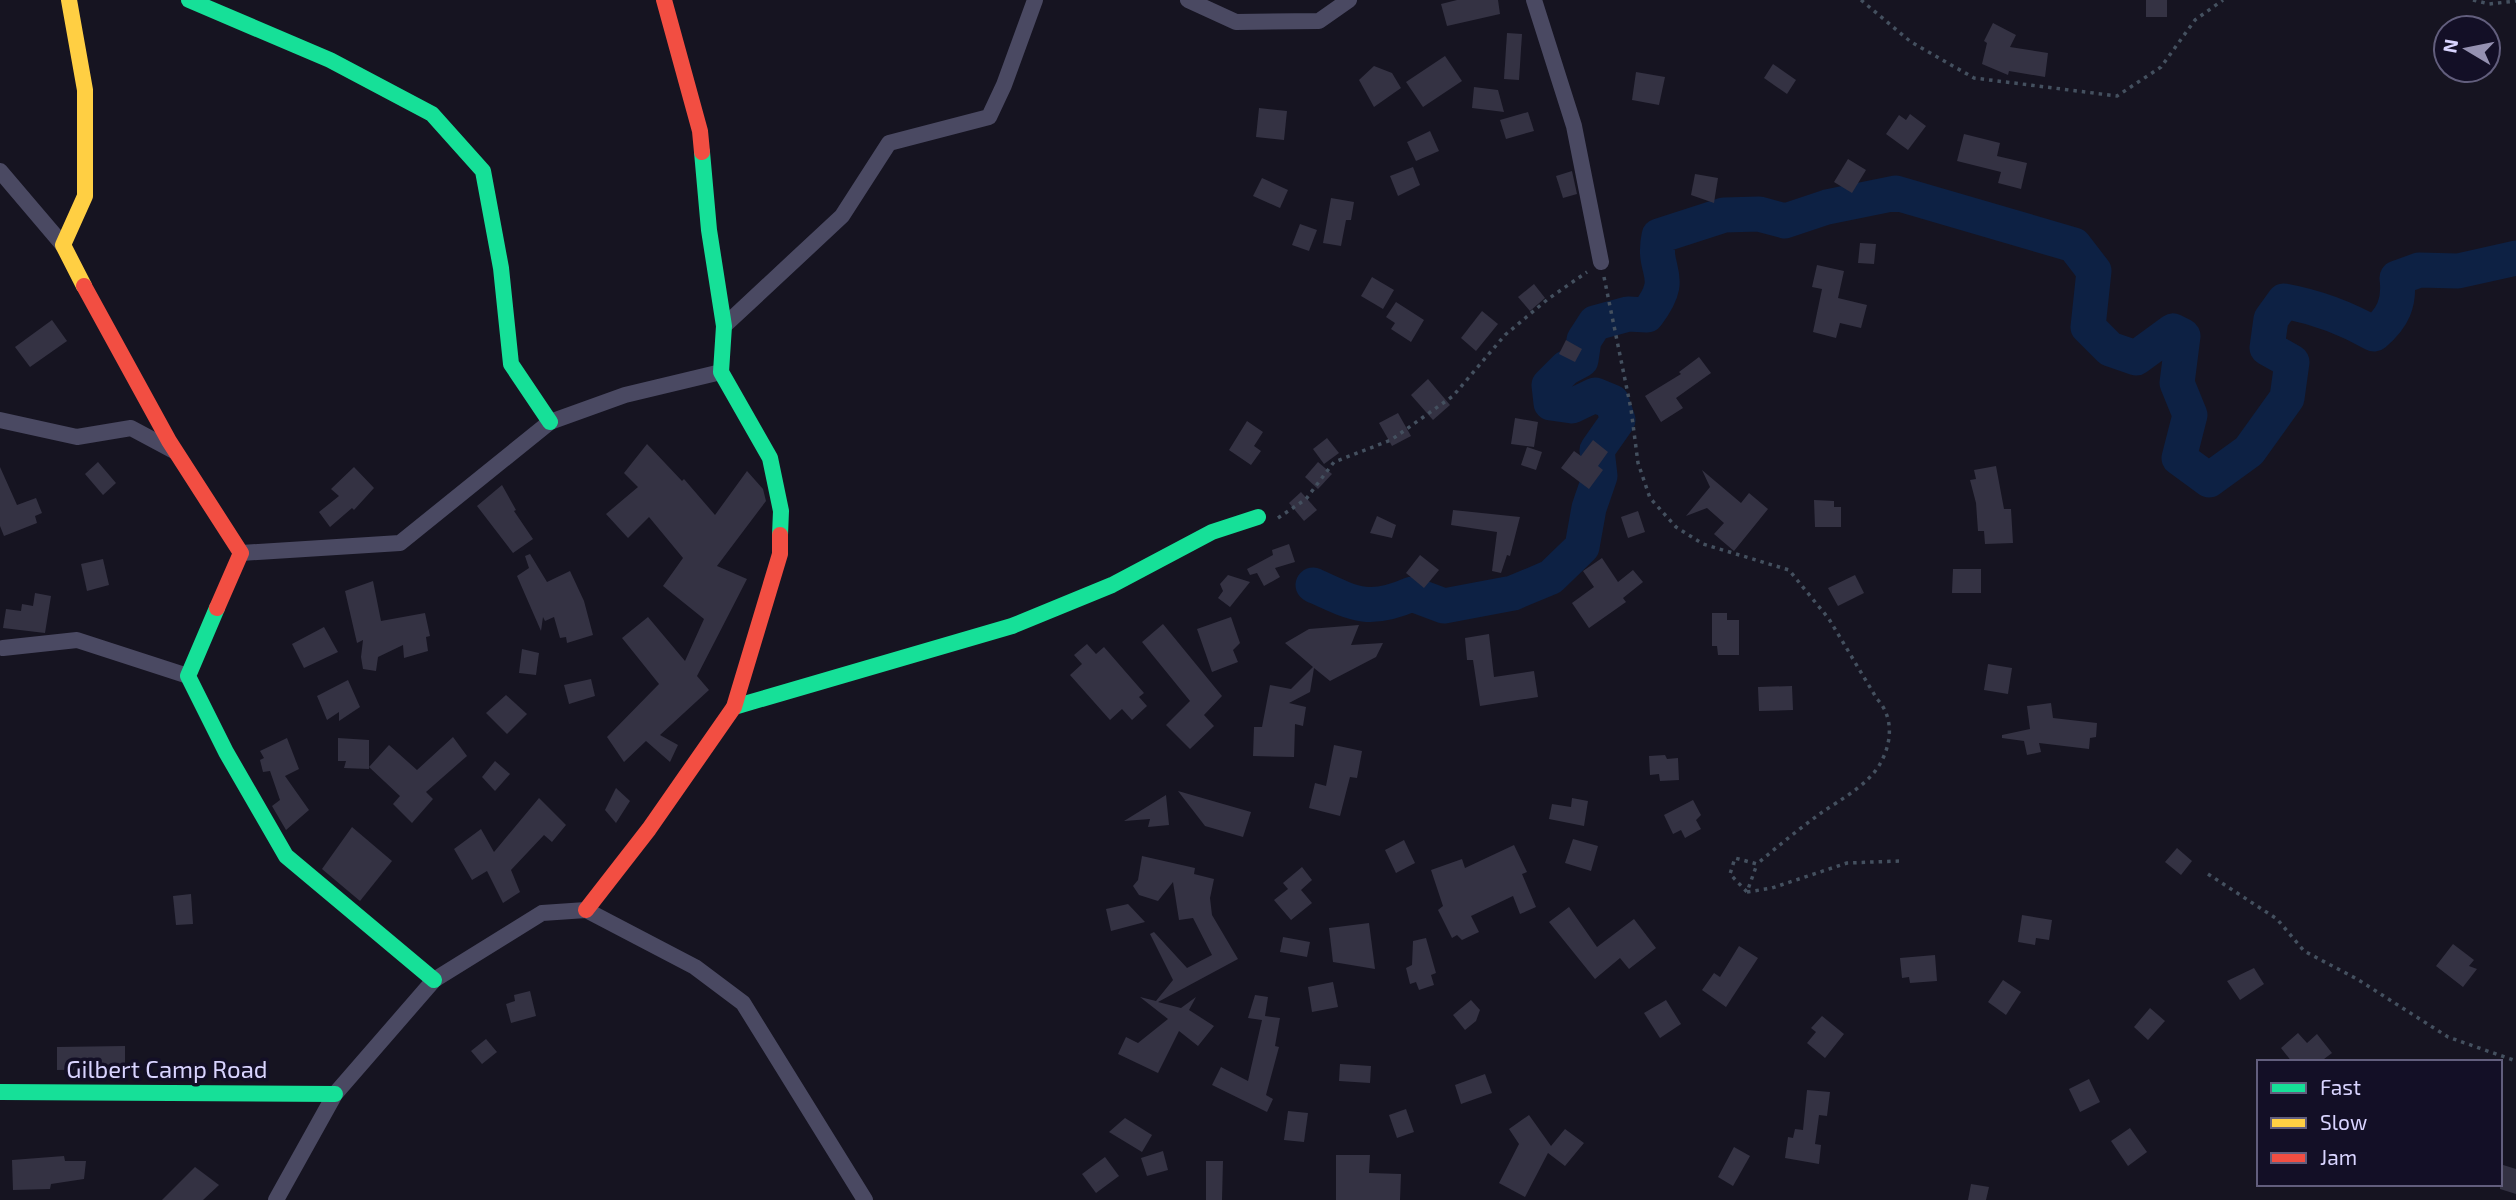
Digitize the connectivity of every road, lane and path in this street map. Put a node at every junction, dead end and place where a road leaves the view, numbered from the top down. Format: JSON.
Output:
{"nodes":[{"id":1,"x":69,"y":0,"type":"edge"},
{"id":2,"x":189,"y":0,"type":"edge"},
{"id":3,"x":664,"y":0,"type":"edge"},
{"id":4,"x":1035,"y":0,"type":"edge"},
{"id":5,"x":1188,"y":0,"type":"edge"},
{"id":6,"x":1349,"y":0,"type":"edge"},
{"id":7,"x":1534,"y":0,"type":"edge"},
{"id":8,"x":1861,"y":0,"type":"edge"},
{"id":9,"x":2223,"y":0,"type":"edge"},
{"id":10,"x":2473,"y":0,"type":"edge"},
{"id":11,"x":2516,"y":1,"type":"edge"},
{"id":12,"x":0,"y":171,"type":"edge"},
{"id":13,"x":63,"y":245,"type":"junction"},
{"id":14,"x":1601,"y":262,"type":"junction"},
{"id":15,"x":724,"y":326,"type":"junction"},
{"id":16,"x":721,"y":372,"type":"junction"},
{"id":17,"x":0,"y":421,"type":"edge"},
{"id":18,"x":550,"y":422,"type":"junction"},
{"id":19,"x":176,"y":452,"type":"junction"},
{"id":20,"x":1258,"y":517,"type":"joint"},
{"id":21,"x":241,"y":553,"type":"junction"},
{"id":22,"x":3,"y":648,"type":"dead end"},
{"id":23,"x":188,"y":676,"type":"junction"},
{"id":24,"x":734,"y":707,"type":"junction"},
{"id":25,"x":1899,"y":861,"type":"dead end"},
{"id":26,"x":1757,"y":864,"type":"junction"},
{"id":27,"x":2208,"y":874,"type":"dead end"},
{"id":28,"x":1747,"y":892,"type":"junction"},
{"id":29,"x":586,"y":910,"type":"junction"},
{"id":30,"x":434,"y":980,"type":"junction"},
{"id":31,"x":2516,"y":1061,"type":"edge"},
{"id":32,"x":0,"y":1093,"type":"edge"},
{"id":33,"x":334,"y":1094,"type":"junction"},
{"id":34,"x":276,"y":1200,"type":"edge"},
{"id":35,"x":865,"y":1200,"type":"edge"}],
"edges":[{"from":1,"to":13,"type":"street"},
{"from":2,"to":18,"type":"street"},
{"from":3,"to":15,"type":"street"},
{"from":4,"to":15,"type":"street"},
{"from":5,"to":6,"type":"street"},
{"from":7,"to":14,"type":"street"},
{"from":8,"to":9,"type":"path"},
{"from":10,"to":11,"type":"path"},
{"from":12,"to":13,"type":"street"},
{"from":13,"to":19,"type":"street"},
{"from":14,"to":20,"type":"path"},
{"from":14,"to":26,"type":"path"},
{"from":15,"to":16,"type":"street"},
{"from":16,"to":18,"type":"street"},
{"from":16,"to":24,"type":"street"},
{"from":17,"to":19,"type":"street"},
{"from":18,"to":21,"type":"street"},
{"from":19,"to":21,"type":"street"},
{"from":20,"to":24,"type":"street"},
{"from":21,"to":23,"type":"street"},
{"from":22,"to":23,"type":"street"},
{"from":23,"to":30,"type":"street"},
{"from":24,"to":29,"type":"street"},
{"from":25,"to":28,"type":"path"},
{"from":26,"to":28,"type":"path"},
{"from":26,"to":28,"type":"path"},
{"from":27,"to":31,"type":"path"},
{"from":29,"to":30,"type":"street"},
{"from":29,"to":35,"type":"street"},
{"from":30,"to":33,"type":"street"},
{"from":32,"to":33,"type":"street","name":"Gilbert Camp Road"},
{"from":33,"to":34,"type":"street"}]}
